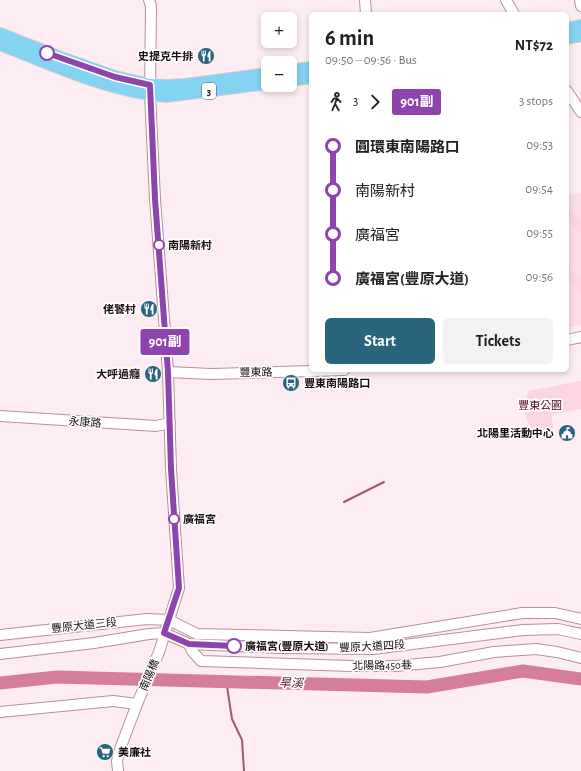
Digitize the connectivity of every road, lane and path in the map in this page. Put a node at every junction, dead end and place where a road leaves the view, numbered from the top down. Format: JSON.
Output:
{"nodes":[{"id":1,"x":149,"y":0,"type":"edge"},
{"id":2,"x":366,"y":0,"type":"edge"},
{"id":3,"x":506,"y":0,"type":"edge"},
{"id":4,"x":580,"y":0,"type":"edge"},
{"id":5,"x":581,"y":6,"type":"edge"},
{"id":6,"x":366,"y":12,"type":"edge"},
{"id":7,"x":513,"y":12,"type":"edge"},
{"id":8,"x":581,"y":26,"type":"edge"},
{"id":9,"x":569,"y":29,"type":"edge"},
{"id":10,"x":0,"y":34,"type":"edge"},
{"id":11,"x":581,"y":35,"type":"edge"},
{"id":12,"x":569,"y":38,"type":"edge"},
{"id":13,"x":0,"y":44,"type":"edge"},
{"id":14,"x":309,"y":68,"type":"edge"},
{"id":15,"x":297,"y":70,"type":"edge"},
{"id":16,"x":261,"y":75,"type":"edge"},
{"id":17,"x":309,"y":77,"type":"edge"},
{"id":18,"x":297,"y":79,"type":"edge"},
{"id":19,"x":261,"y":84,"type":"edge"},
{"id":20,"x":150,"y":90,"type":"junction"},
{"id":21,"x":569,"y":94,"type":"edge"},
{"id":22,"x":581,"y":112,"type":"edge"},
{"id":23,"x":581,"y":337,"type":"edge"},
{"id":24,"x":569,"y":340,"type":"edge"},
{"id":25,"x":309,"y":371,"type":"edge"},
{"id":26,"x":168,"y":372,"type":"junction"},
{"id":27,"x":0,"y":416,"type":"edge"},
{"id":28,"x":170,"y":423,"type":"junction"},
{"id":29,"x":581,"y":618,"type":"edge"},
{"id":30,"x":169,"y":620,"type":"junction"},
{"id":31,"x":164,"y":633,"type":"junction"},
{"id":32,"x":581,"y":634,"type":"edge"},
{"id":33,"x":0,"y":635,"type":"edge"},
{"id":34,"x":189,"y":644,"type":"junction"},
{"id":35,"x":0,"y":654,"type":"edge"},
{"id":36,"x":581,"y":658,"type":"edge"},
{"id":37,"x":138,"y":701,"type":"junction"},
{"id":38,"x":0,"y":712,"type":"edge"},
{"id":39,"x":118,"y":771,"type":"edge"}],
"edges":[{"from":1,"to":20,"type":"street","name":"南陽橋"},
{"from":2,"to":6,"type":"street"},
{"from":3,"to":7,"type":"street"},
{"from":4,"to":5,"type":"street"},
{"from":8,"to":9,"type":"main road"},
{"from":10,"to":20,"type":"main road","number":"3"},
{"from":11,"to":12,"type":"main road"},
{"from":13,"to":20,"type":"main road","number":"3"},
{"from":14,"to":15,"type":"main road"},
{"from":16,"to":20,"type":"main road","number":"3"},
{"from":17,"to":18,"type":"main road"},
{"from":19,"to":20,"type":"main road","number":"3"},
{"from":20,"to":26,"type":"street","name":"南陽橋"},
{"from":21,"to":22,"type":"street"},
{"from":23,"to":24,"type":"street"},
{"from":25,"to":26,"type":"street","name":"豐東路"},
{"from":26,"to":28,"type":"street","name":"南陽橋"},
{"from":27,"to":28,"type":"street","name":"永康路"},
{"from":28,"to":30,"type":"street","name":"南陽橋"},
{"from":29,"to":30,"type":"street","name":"豐原大道四段"},
{"from":30,"to":31,"type":"street","name":"南陽橋"},
{"from":30,"to":33,"type":"street","name":"豐原大道三段"},
{"from":31,"to":34,"type":"street","name":"豐原大道四段"},
{"from":31,"to":35,"type":"street","name":"豐原大道三段"},
{"from":31,"to":37,"type":"street","name":"南陽橋"},
{"from":32,"to":34,"type":"street","name":"豐原大道四段"},
{"from":34,"to":36,"type":"street","name":"北陽路450巷"},
{"from":37,"to":38,"type":"street"},
{"from":37,"to":39,"type":"street","name":"南陽橋"}]}
